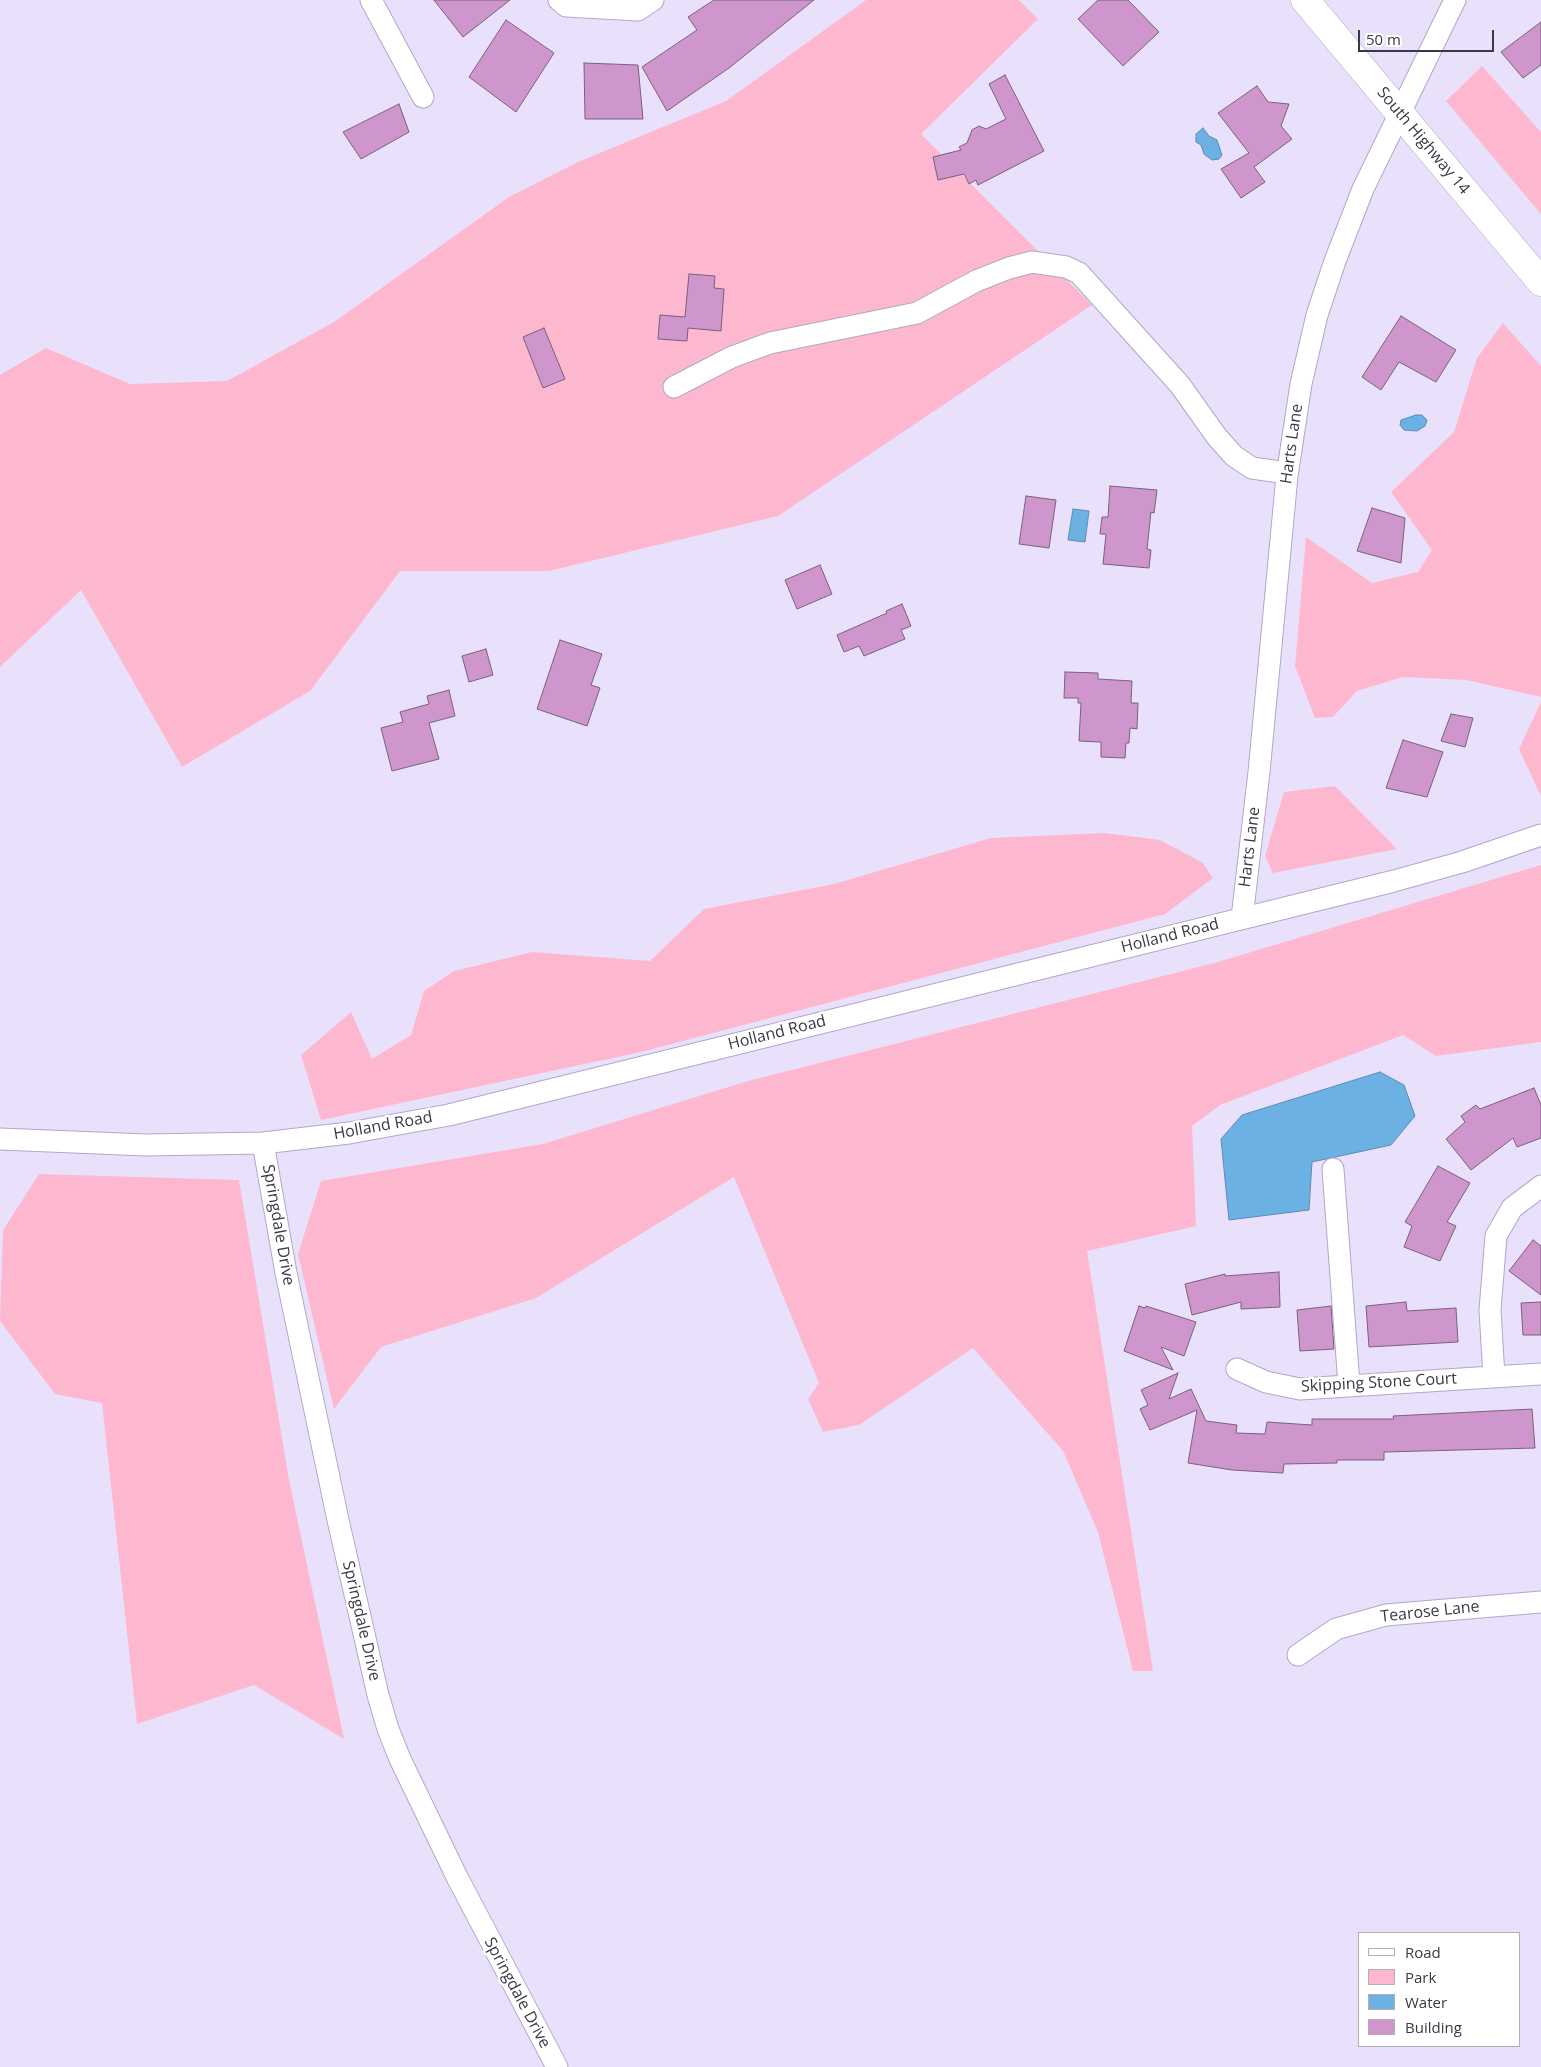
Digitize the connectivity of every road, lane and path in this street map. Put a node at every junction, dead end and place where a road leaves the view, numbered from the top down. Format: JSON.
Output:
{"nodes":[{"id":1,"x":371,"y":0,"type":"edge"},
{"id":2,"x":559,"y":0,"type":"edge"},
{"id":3,"x":653,"y":0,"type":"edge"},
{"id":4,"x":1305,"y":0,"type":"edge"},
{"id":5,"x":1455,"y":0,"type":"edge"},
{"id":6,"x":423,"y":97,"type":"dead end"},
{"id":7,"x":1399,"y":112,"type":"junction"},
{"id":8,"x":1541,"y":282,"type":"edge"},
{"id":9,"x":674,"y":387,"type":"dead end"},
{"id":10,"x":1287,"y":474,"type":"junction"},
{"id":11,"x":1541,"y":835,"type":"edge"},
{"id":12,"x":1242,"y":918,"type":"junction"},
{"id":13,"x":0,"y":1139,"type":"edge"},
{"id":14,"x":263,"y":1142,"type":"junction"},
{"id":15,"x":1333,"y":1168,"type":"dead end"},
{"id":16,"x":1541,"y":1186,"type":"edge"},
{"id":17,"x":1237,"y":1368,"type":"dead end"},
{"id":18,"x":1541,"y":1374,"type":"edge"},
{"id":19,"x":1494,"y":1376,"type":"junction"},
{"id":20,"x":1350,"y":1385,"type":"junction"},
{"id":21,"x":1541,"y":1602,"type":"edge"},
{"id":22,"x":1298,"y":1655,"type":"dead end"},
{"id":23,"x":557,"y":2067,"type":"edge"}],
"edges":[{"from":1,"to":6,"type":"street"},
{"from":2,"to":3,"type":"street"},
{"from":4,"to":7,"type":"main road","name":"South Highway 14"},
{"from":5,"to":7,"type":"street","name":"Harts Lane"},
{"from":7,"to":8,"type":"main road","name":"South Highway 14"},
{"from":7,"to":10,"type":"street","name":"Harts Lane"},
{"from":9,"to":10,"type":"street"},
{"from":10,"to":12,"type":"street","name":"Harts Lane"},
{"from":11,"to":12,"type":"street","name":"Holland Road"},
{"from":12,"to":14,"type":"street","name":"Holland Road"},
{"from":13,"to":14,"type":"street","name":"Holland Road"},
{"from":14,"to":23,"type":"street","name":"Springdale Drive"},
{"from":15,"to":20,"type":"street"},
{"from":16,"to":19,"type":"street"},
{"from":17,"to":20,"type":"street","name":"Skipping Stone Court"},
{"from":18,"to":19,"type":"street","name":"Skipping Stone Court"},
{"from":19,"to":20,"type":"street","name":"Skipping Stone Court"},
{"from":21,"to":22,"type":"street","name":"Tearose Lane"}]}
